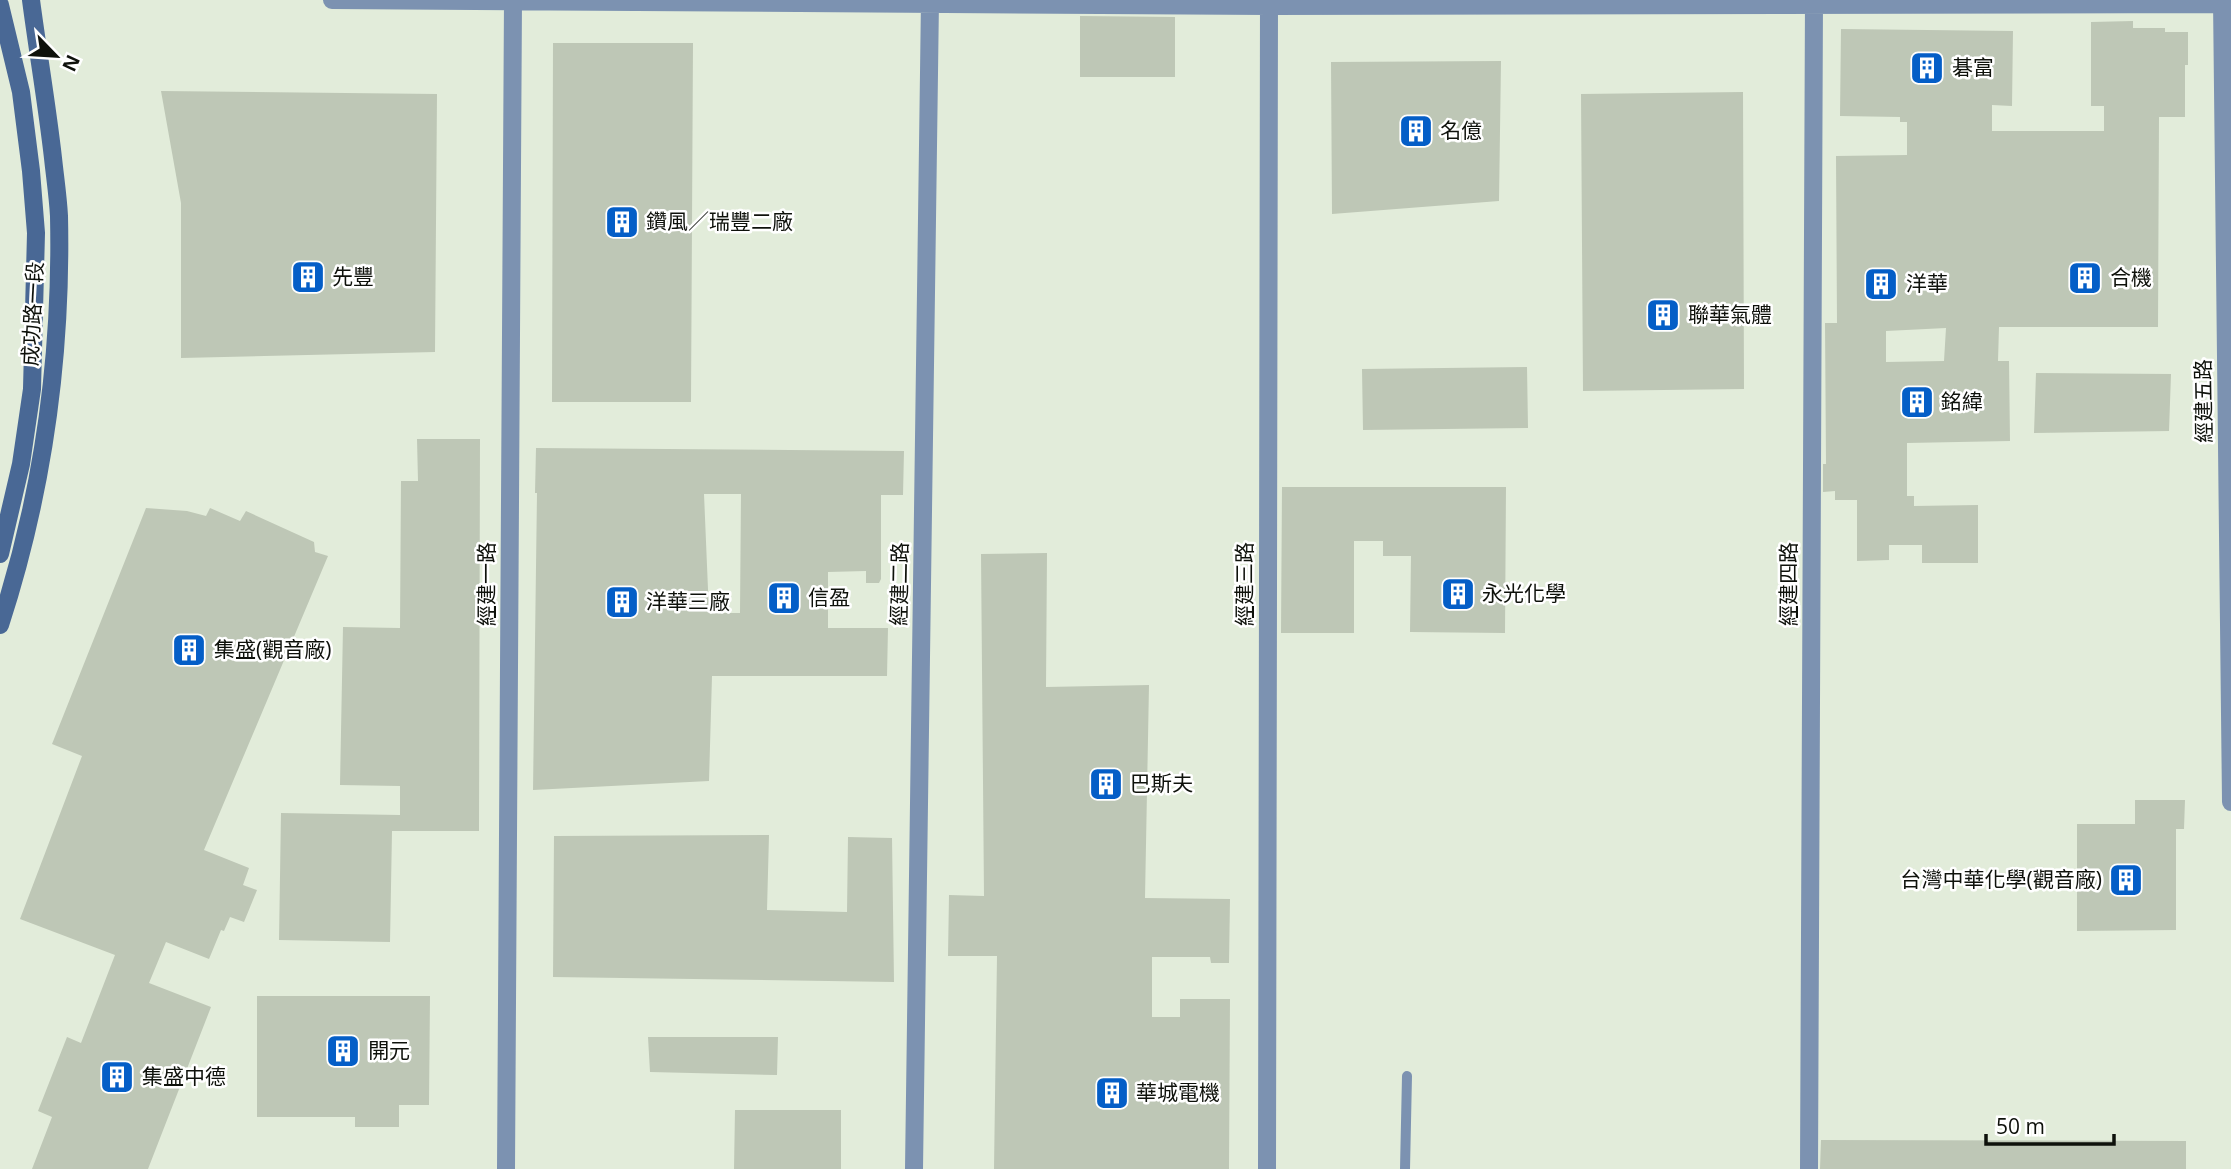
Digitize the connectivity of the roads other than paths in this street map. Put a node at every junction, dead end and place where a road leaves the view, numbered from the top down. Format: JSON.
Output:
{"nodes":[{"id":1,"x":31,"y":0,"type":"edge"},
{"id":2,"x":332,"y":0,"type":"edge"},
{"id":3,"x":513,"y":1,"type":"edge"},
{"id":4,"x":930,"y":2,"type":"edge"},
{"id":5,"x":2222,"y":2,"type":"edge"},
{"id":6,"x":1269,"y":3,"type":"edge"},
{"id":7,"x":1814,"y":3,"type":"edge"},
{"id":8,"x":0,"y":5,"type":"edge"},
{"id":9,"x":0,"y":554,"type":"edge"},
{"id":10,"x":0,"y":625,"type":"edge"},
{"id":11,"x":2231,"y":802,"type":"edge"},
{"id":12,"x":1407,"y":1076,"type":"dead end"},
{"id":13,"x":506,"y":1169,"type":"edge"},
{"id":14,"x":915,"y":1169,"type":"edge"},
{"id":15,"x":1267,"y":1169,"type":"edge"},
{"id":16,"x":1405,"y":1169,"type":"edge"},
{"id":17,"x":1809,"y":1169,"type":"edge"}],
"edges":[{"from":1,"to":10,"type":"street","name":"成功路一段"},
{"from":2,"to":3,"type":"street"},
{"from":3,"to":4,"type":"street"},
{"from":3,"to":13,"type":"street","name":"經建一路"},
{"from":4,"to":6,"type":"street"},
{"from":4,"to":14,"type":"street","name":"經建二路"},
{"from":5,"to":7,"type":"street"},
{"from":5,"to":11,"type":"street","name":"經建五路"},
{"from":6,"to":7,"type":"street"},
{"from":6,"to":15,"type":"street","name":"經建三路"},
{"from":7,"to":17,"type":"street","name":"經建四路"},
{"from":8,"to":9,"type":"street","name":"成功路一段"},
{"from":12,"to":16,"type":"lane"}]}
